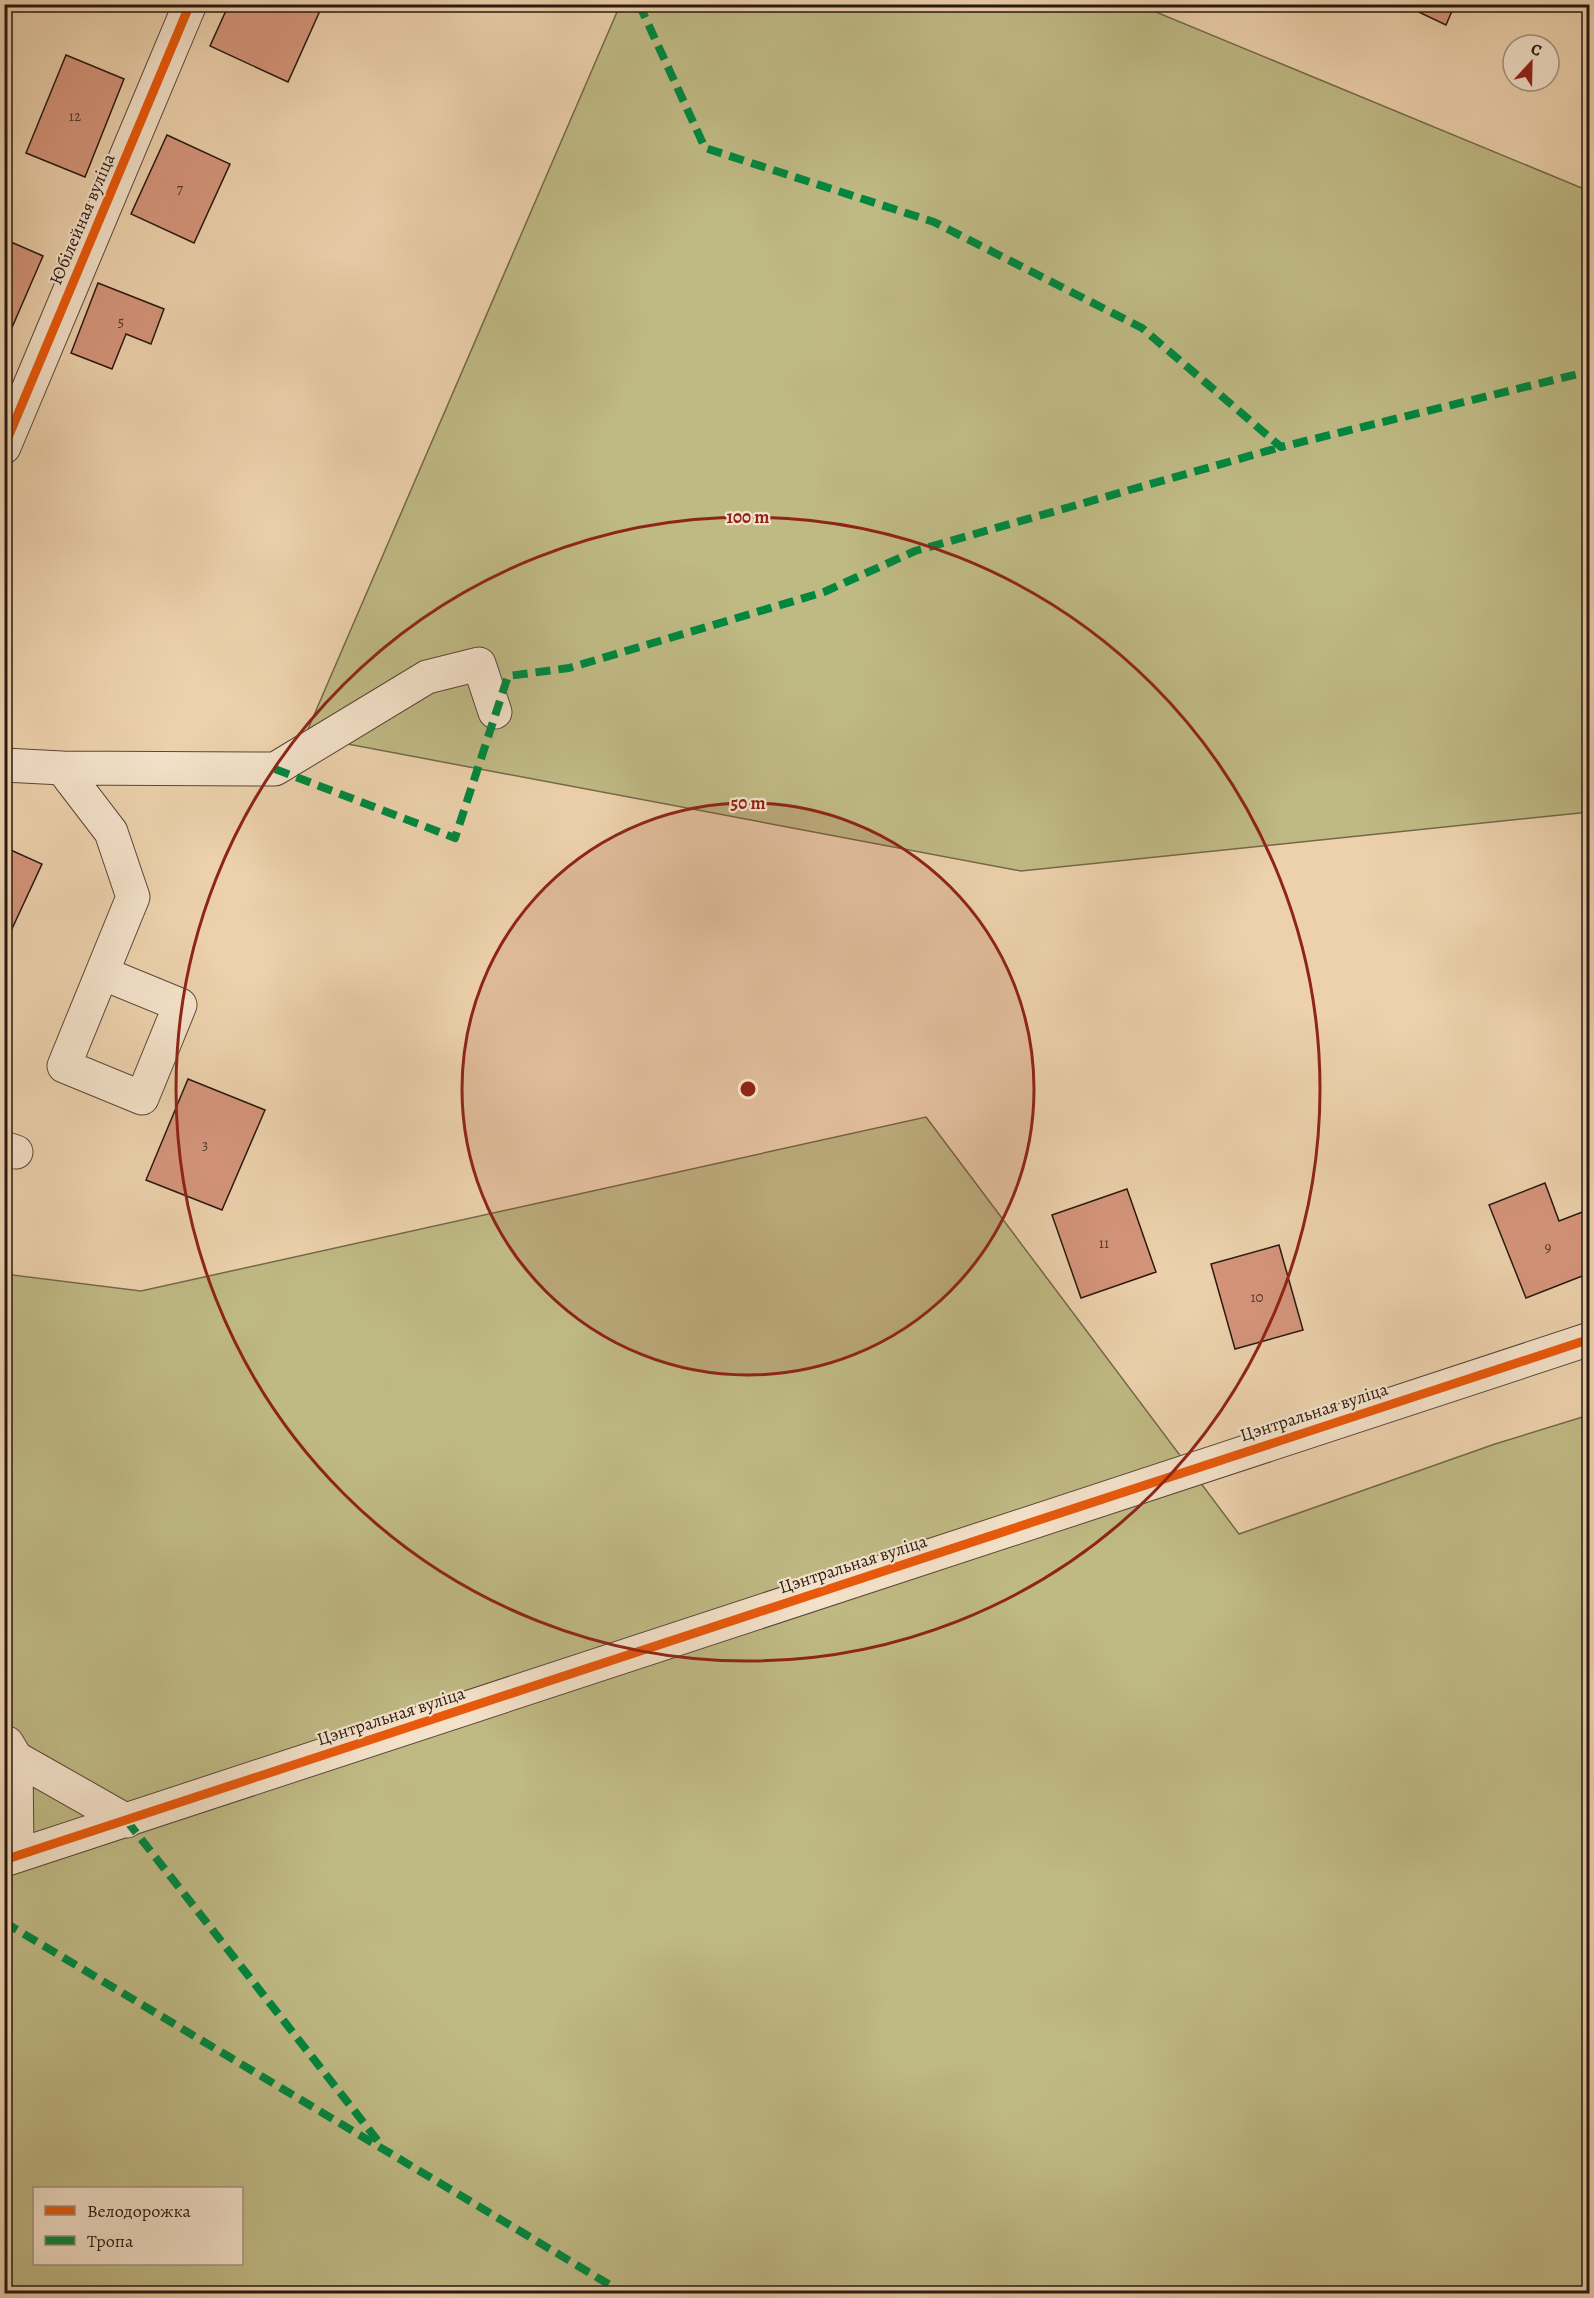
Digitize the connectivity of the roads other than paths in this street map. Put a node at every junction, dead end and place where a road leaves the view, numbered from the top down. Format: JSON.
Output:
{"nodes":[{"id":1,"x":190,"y":4,"type":"edge"},
{"id":2,"x":4,"y":447,"type":"edge"},
{"id":3,"x":495,"y":712,"type":"dead end"},
{"id":4,"x":4,"y":765,"type":"edge"},
{"id":5,"x":62,"y":768,"type":"junction"},
{"id":6,"x":102,"y":973,"type":"dead end"},
{"id":7,"x":1590,"y":1339,"type":"edge"},
{"id":8,"x":10,"y":1748,"type":"edge"},
{"id":9,"x":127,"y":1821,"type":"junction"},
{"id":10,"x":11,"y":1857,"type":"edge"}],
"edges":[{"from":1,"to":2,"type":"street","name":"Юбілейная вуліца"},
{"from":3,"to":5,"type":"street"},
{"from":4,"to":5,"type":"street"},
{"from":5,"to":6,"type":"street"},
{"from":7,"to":9,"type":"street","name":"Цэнтральная вуліца"},
{"from":8,"to":9,"type":"street"},
{"from":8,"to":10,"type":"street"},
{"from":9,"to":10,"type":"street","name":"Цэнтральная вуліца"}]}
